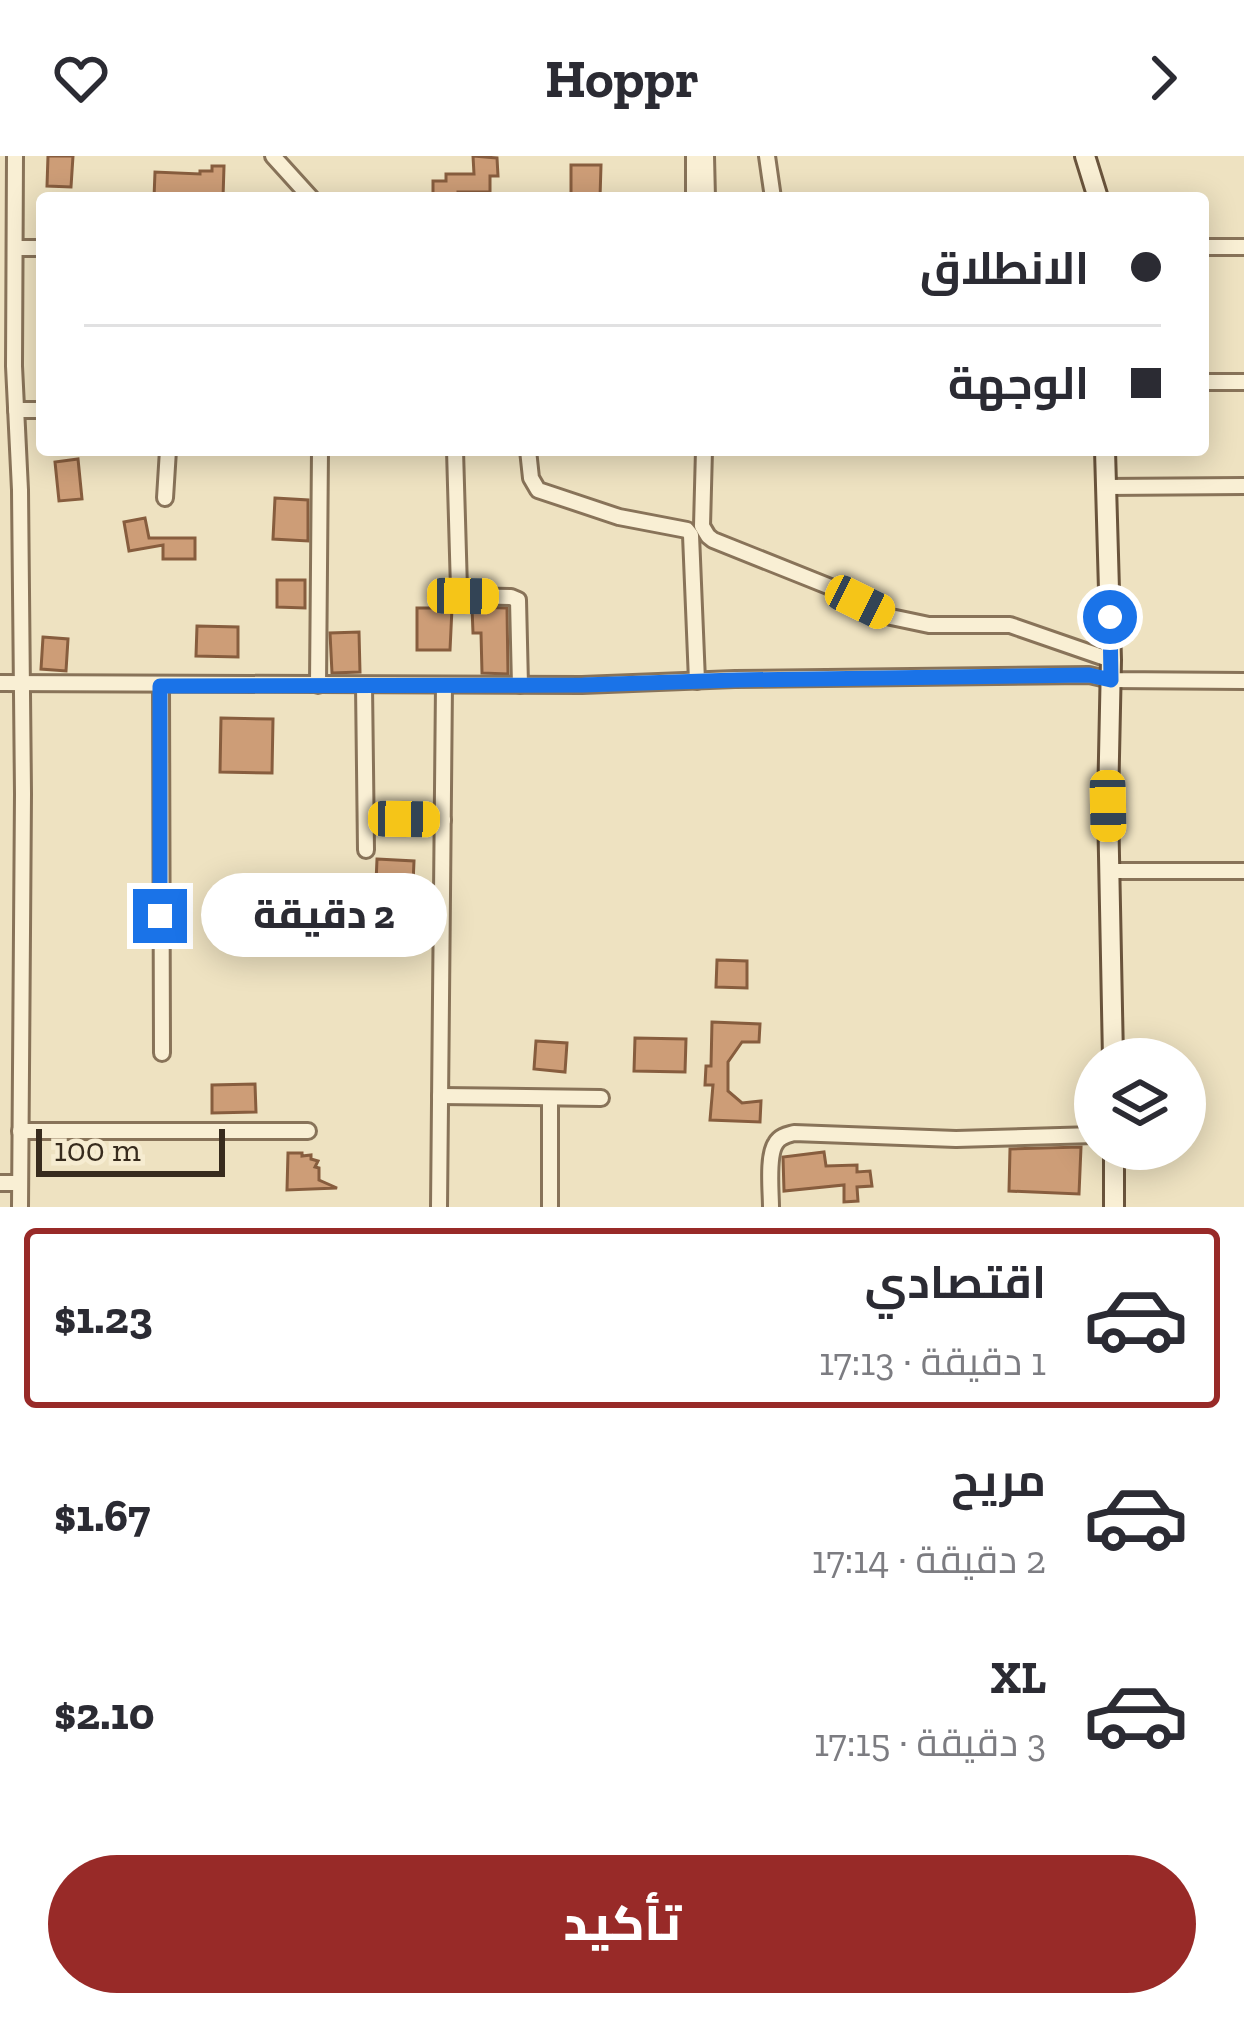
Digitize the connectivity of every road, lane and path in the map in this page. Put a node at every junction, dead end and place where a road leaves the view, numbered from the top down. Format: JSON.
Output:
{"nodes":[{"id":1,"x":15,"y":156,"type":"edge"},
{"id":2,"x":273,"y":156,"type":"edge"},
{"id":3,"x":694,"y":156,"type":"edge"},
{"id":4,"x":706,"y":156,"type":"edge"},
{"id":5,"x":767,"y":156,"type":"edge"},
{"id":6,"x":1087,"y":159,"type":"edge"},
{"id":7,"x":306,"y":192,"type":"edge"},
{"id":8,"x":694,"y":192,"type":"edge"},
{"id":9,"x":707,"y":192,"type":"edge"},
{"id":10,"x":771,"y":192,"type":"edge"},
{"id":11,"x":1096,"y":192,"type":"edge"},
{"id":12,"x":7,"y":194,"type":"edge"},
{"id":13,"x":1209,"y":247,"type":"edge"},
{"id":14,"x":1244,"y":247,"type":"edge"},
{"id":15,"x":16,"y":248,"type":"junction"},
{"id":16,"x":36,"y":248,"type":"edge"},
{"id":17,"x":1209,"y":382,"type":"edge"},
{"id":18,"x":1244,"y":382,"type":"edge"},
{"id":19,"x":16,"y":410,"type":"junction"},
{"id":20,"x":36,"y":410,"type":"edge"},
{"id":21,"x":168,"y":456,"type":"edge"},
{"id":22,"x":320,"y":456,"type":"edge"},
{"id":23,"x":455,"y":456,"type":"edge"},
{"id":24,"x":529,"y":456,"type":"edge"},
{"id":25,"x":704,"y":456,"type":"edge"},
{"id":26,"x":1105,"y":456,"type":"edge"},
{"id":27,"x":1244,"y":486,"type":"edge"},
{"id":28,"x":1105,"y":487,"type":"junction"},
{"id":29,"x":165,"y":498,"type":"dead end"},
{"id":30,"x":1111,"y":670,"type":"junction"},
{"id":31,"x":697,"y":681,"type":"junction"},
{"id":32,"x":1244,"y":681,"type":"edge"},
{"id":33,"x":0,"y":683,"type":"edge"},
{"id":34,"x":21,"y":683,"type":"junction"},
{"id":35,"x":318,"y":685,"type":"junction"},
{"id":36,"x":444,"y":685,"type":"junction"},
{"id":37,"x":520,"y":685,"type":"junction"},
{"id":38,"x":160,"y":686,"type":"junction"},
{"id":39,"x":364,"y":686,"type":"junction"},
{"id":40,"x":366,"y":818,"type":"junction"},
{"id":41,"x":442,"y":820,"type":"junction"},
{"id":42,"x":366,"y":850,"type":"dead end"},
{"id":43,"x":1110,"y":871,"type":"junction"},
{"id":44,"x":1244,"y":871,"type":"edge"},
{"id":45,"x":1113,"y":1038,"type":"edge"},
{"id":46,"x":162,"y":1053,"type":"dead end"},
{"id":47,"x":0,"y":1068,"type":"edge"},
{"id":48,"x":19,"y":1068,"type":"junction"},
{"id":49,"x":440,"y":1096,"type":"junction"},
{"id":50,"x":550,"y":1098,"type":"junction"},
{"id":51,"x":601,"y":1098,"type":"dead end"},
{"id":52,"x":20,"y":1131,"type":"junction"},
{"id":53,"x":308,"y":1131,"type":"dead end"},
{"id":54,"x":1074,"y":1136,"type":"edge"},
{"id":55,"x":1114,"y":1170,"type":"edge"},
{"id":56,"x":0,"y":1183,"type":"edge"},
{"id":57,"x":20,"y":1183,"type":"junction"},
{"id":58,"x":20,"y":1207,"type":"edge"},
{"id":59,"x":439,"y":1207,"type":"edge"},
{"id":60,"x":550,"y":1207,"type":"edge"},
{"id":61,"x":771,"y":1207,"type":"edge"},
{"id":62,"x":1114,"y":1207,"type":"edge"}],
"edges":[{"from":1,"to":12,"type":"street"},
{"from":2,"to":7,"type":"street"},
{"from":3,"to":8,"type":"street"},
{"from":4,"to":9,"type":"street"},
{"from":5,"to":10,"type":"street"},
{"from":6,"to":11,"type":"main road"},
{"from":12,"to":15,"type":"street"},
{"from":13,"to":14,"type":"street"},
{"from":15,"to":16,"type":"street"},
{"from":15,"to":19,"type":"street"},
{"from":17,"to":18,"type":"street"},
{"from":19,"to":20,"type":"street"},
{"from":19,"to":34,"type":"street"},
{"from":21,"to":29,"type":"street"},
{"from":22,"to":35,"type":"street"},
{"from":23,"to":37,"type":"street"},
{"from":24,"to":31,"type":"street"},
{"from":25,"to":30,"type":"street"},
{"from":26,"to":28,"type":"main road"},
{"from":27,"to":28,"type":"street"},
{"from":28,"to":30,"type":"main road"},
{"from":30,"to":31,"type":"street"},
{"from":30,"to":32,"type":"street"},
{"from":30,"to":43,"type":"main road"},
{"from":31,"to":37,"type":"street"},
{"from":33,"to":34,"type":"street"},
{"from":34,"to":38,"type":"street"},
{"from":34,"to":48,"type":"street"},
{"from":35,"to":38,"type":"street"},
{"from":35,"to":39,"type":"street"},
{"from":36,"to":37,"type":"street"},
{"from":36,"to":39,"type":"street"},
{"from":36,"to":41,"type":"street"},
{"from":38,"to":46,"type":"street"},
{"from":39,"to":40,"type":"street"},
{"from":40,"to":41,"type":"street"},
{"from":40,"to":42,"type":"street"},
{"from":41,"to":49,"type":"street"},
{"from":43,"to":44,"type":"street"},
{"from":43,"to":45,"type":"main road"},
{"from":47,"to":48,"type":"street"},
{"from":48,"to":52,"type":"street"},
{"from":49,"to":50,"type":"street"},
{"from":49,"to":59,"type":"street"},
{"from":50,"to":51,"type":"street"},
{"from":50,"to":60,"type":"street"},
{"from":52,"to":53,"type":"street"},
{"from":52,"to":57,"type":"street"},
{"from":54,"to":61,"type":"street"},
{"from":55,"to":62,"type":"main road"},
{"from":56,"to":57,"type":"street"},
{"from":57,"to":58,"type":"street"}]}
